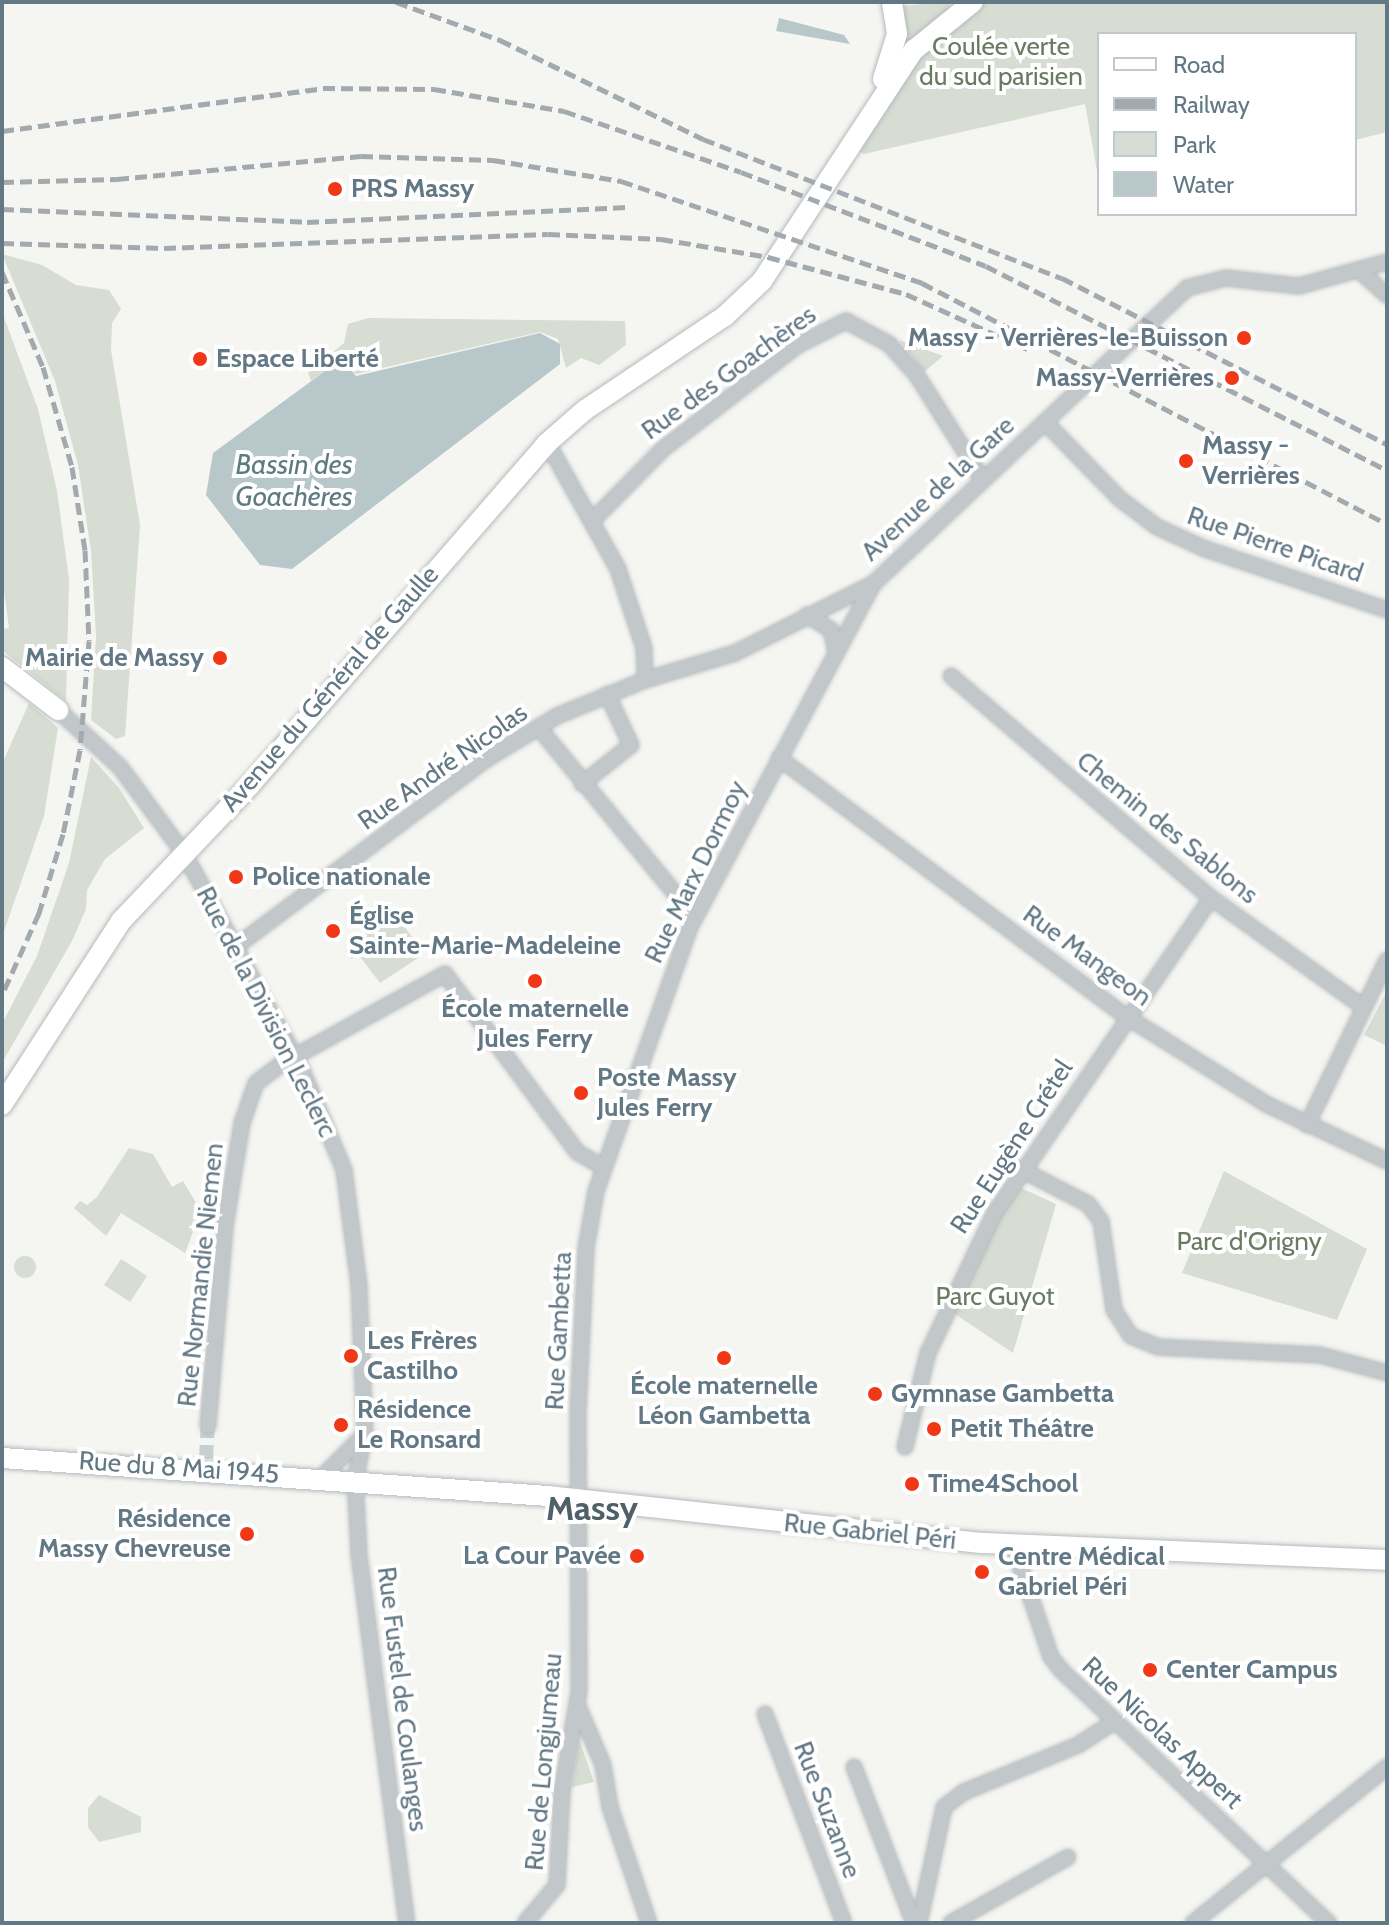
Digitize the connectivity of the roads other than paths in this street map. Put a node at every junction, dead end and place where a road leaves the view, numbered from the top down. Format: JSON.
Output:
{"nodes":[{"id":1,"x":892,"y":2,"type":"edge"},
{"id":2,"x":973,"y":2,"type":"edge"},
{"id":3,"x":1387,"y":262,"type":"edge"},
{"id":4,"x":1360,"y":271,"type":"junction"},
{"id":5,"x":1387,"y":295,"type":"edge"},
{"id":6,"x":710,"y":322,"type":"junction"},
{"id":7,"x":1045,"y":422,"type":"junction"},
{"id":8,"x":553,"y":453,"type":"dead end"},
{"id":9,"x":983,"y":480,"type":"junction"},
{"id":10,"x":593,"y":520,"type":"junction"},
{"id":11,"x":873,"y":584,"type":"junction"},
{"id":12,"x":1387,"y":610,"type":"edge"},
{"id":13,"x":807,"y":615,"type":"junction"},
{"id":14,"x":836,"y":653,"type":"junction"},
{"id":15,"x":2,"y":667,"type":"edge"},
{"id":16,"x":951,"y":676,"type":"dead end"},
{"id":17,"x":645,"y":680,"type":"junction"},
{"id":18,"x":607,"y":694,"type":"junction"},
{"id":19,"x":58,"y":710,"type":"joint"},
{"id":20,"x":539,"y":728,"type":"junction"},
{"id":21,"x":779,"y":758,"type":"junction"},
{"id":22,"x":582,"y":784,"type":"junction"},
{"id":23,"x":185,"y":855,"type":"junction"},
{"id":24,"x":1211,"y":898,"type":"junction"},
{"id":25,"x":699,"y":910,"type":"junction"},
{"id":26,"x":234,"y":948,"type":"junction"},
{"id":27,"x":1387,"y":960,"type":"edge"},
{"id":28,"x":1362,"y":1006,"type":"junction"},
{"id":29,"x":1127,"y":1017,"type":"junction"},
{"id":30,"x":295,"y":1056,"type":"junction"},
{"id":31,"x":2,"y":1105,"type":"edge"},
{"id":32,"x":1307,"y":1125,"type":"junction"},
{"id":33,"x":1387,"y":1161,"type":"edge"},
{"id":34,"x":603,"y":1167,"type":"junction"},
{"id":35,"x":1020,"y":1169,"type":"junction"},
{"id":36,"x":1387,"y":1373,"type":"edge"},
{"id":37,"x":208,"y":1426,"type":"tunnel mouth"},
{"id":38,"x":365,"y":1433,"type":"junction"},
{"id":39,"x":905,"y":1447,"type":"dead end"},
{"id":40,"x":2,"y":1458,"type":"edge"},
{"id":41,"x":321,"y":1478,"type":"junction"},
{"id":42,"x":355,"y":1480,"type":"junction"},
{"id":43,"x":580,"y":1498,"type":"junction"},
{"id":44,"x":1013,"y":1545,"type":"junction"},
{"id":45,"x":1387,"y":1560,"type":"edge"},
{"id":46,"x":577,"y":1703,"type":"junction"},
{"id":47,"x":765,"y":1714,"type":"dead end"},
{"id":48,"x":1112,"y":1723,"type":"junction"},
{"id":49,"x":854,"y":1767,"type":"dead end"},
{"id":50,"x":1387,"y":1767,"type":"edge"},
{"id":51,"x":1068,"y":1857,"type":"dead end"},
{"id":52,"x":1268,"y":1866,"type":"junction"},
{"id":53,"x":407,"y":1923,"type":"edge"},
{"id":54,"x":525,"y":1923,"type":"edge"},
{"id":55,"x":649,"y":1923,"type":"edge"},
{"id":56,"x":844,"y":1923,"type":"edge"},
{"id":57,"x":916,"y":1923,"type":"edge"},
{"id":58,"x":951,"y":1923,"type":"edge"},
{"id":59,"x":1193,"y":1923,"type":"edge"},
{"id":60,"x":1329,"y":1923,"type":"edge"}],
"edges":[{"from":1,"to":6,"type":"main road","name":"Avenue du Général de Gaulle"},
{"from":2,"to":6,"type":"main road","name":"Avenue du Général de Gaulle"},
{"from":3,"to":4,"type":"street","name":"Avenue de la Gare"},
{"from":4,"to":5,"type":"street"},
{"from":4,"to":7,"type":"street","name":"Avenue de la Gare"},
{"from":6,"to":23,"type":"main road","name":"Avenue du Général de Gaulle"},
{"from":7,"to":9,"type":"street","name":"Avenue de la Gare"},
{"from":7,"to":12,"type":"street","name":"Rue Pierre Picard"},
{"from":8,"to":10,"type":"street"},
{"from":9,"to":10,"type":"street","name":"Rue des Goachères"},
{"from":9,"to":11,"type":"street","name":"Avenue de la Gare"},
{"from":10,"to":17,"type":"street"},
{"from":11,"to":13,"type":"street","name":"Rue André Nicolas"},
{"from":11,"to":14,"type":"street","name":"Rue Marx Dormoy"},
{"from":13,"to":14,"type":"street"},
{"from":13,"to":17,"type":"street","name":"Rue André Nicolas"},
{"from":14,"to":21,"type":"street","name":"Rue Marx Dormoy"},
{"from":15,"to":19,"type":"main road","name":"Rue de la Division Leclerc"},
{"from":16,"to":24,"type":"street","name":"Chemin des Sablons"},
{"from":17,"to":18,"type":"street","name":"Rue André Nicolas"},
{"from":18,"to":20,"type":"street","name":"Rue André Nicolas"},
{"from":18,"to":22,"type":"street"},
{"from":19,"to":23,"type":"street","name":"Rue de la Division Leclerc"},
{"from":20,"to":22,"type":"street"},
{"from":20,"to":26,"type":"street","name":"Rue André Nicolas"},
{"from":21,"to":25,"type":"street","name":"Rue Marx Dormoy"},
{"from":21,"to":29,"type":"street","name":"Rue Mangeon"},
{"from":22,"to":25,"type":"street"},
{"from":23,"to":26,"type":"street","name":"Rue de la Division Leclerc"},
{"from":23,"to":31,"type":"main road","name":"Avenue du Général de Gaulle"},
{"from":24,"to":28,"type":"street","name":"Chemin des Sablons"},
{"from":24,"to":29,"type":"street","name":"Rue Eugène Crétel"},
{"from":25,"to":34,"type":"street","name":"Rue Marx Dormoy"},
{"from":26,"to":30,"type":"street","name":"Rue de la Division Leclerc"},
{"from":27,"to":28,"type":"street"},
{"from":28,"to":32,"type":"street"},
{"from":29,"to":32,"type":"street","name":"Rue Mangeon"},
{"from":29,"to":35,"type":"street","name":"Rue Eugène Crétel"},
{"from":30,"to":34,"type":"street","name":"Rue Normandie Niemen"},
{"from":30,"to":37,"type":"street","name":"Rue Normandie Niemen"},
{"from":30,"to":38,"type":"street","name":"Rue de la Division Leclerc"},
{"from":32,"to":33,"type":"street","name":"Rue Mangeon"},
{"from":34,"to":43,"type":"street","name":"Rue Gambetta"},
{"from":35,"to":36,"type":"street"},
{"from":35,"to":39,"type":"street","name":"Rue Eugène Crétel"},
{"from":38,"to":41,"type":"street"},
{"from":38,"to":42,"type":"street","name":"Rue de la Division Leclerc"},
{"from":40,"to":41,"type":"main road","name":"Rue du 8 Mai 1945"},
{"from":41,"to":42,"type":"main road","name":"Rue du 8 Mai 1945"},
{"from":42,"to":43,"type":"main road","name":"Rue Gabriel Péri"},
{"from":42,"to":53,"type":"street","name":"Rue Fustel de Coulanges"},
{"from":43,"to":44,"type":"main road","name":"Rue Gabriel Péri"},
{"from":43,"to":46,"type":"street","name":"Rue de Longjumeau"},
{"from":44,"to":45,"type":"main road","name":"Rue Gabriel Péri"},
{"from":44,"to":48,"type":"street","name":"Rue Nicolas Appert"},
{"from":46,"to":54,"type":"street","name":"Rue de Longjumeau"},
{"from":46,"to":55,"type":"street"},
{"from":47,"to":56,"type":"street","name":"Rue Suzanne"},
{"from":48,"to":52,"type":"street","name":"Rue Nicolas Appert"},
{"from":48,"to":57,"type":"street"},
{"from":49,"to":57,"type":"street"},
{"from":50,"to":52,"type":"street"},
{"from":51,"to":58,"type":"street"},
{"from":52,"to":59,"type":"street"},
{"from":52,"to":60,"type":"street","name":"Rue Nicolas Appert"}]}
